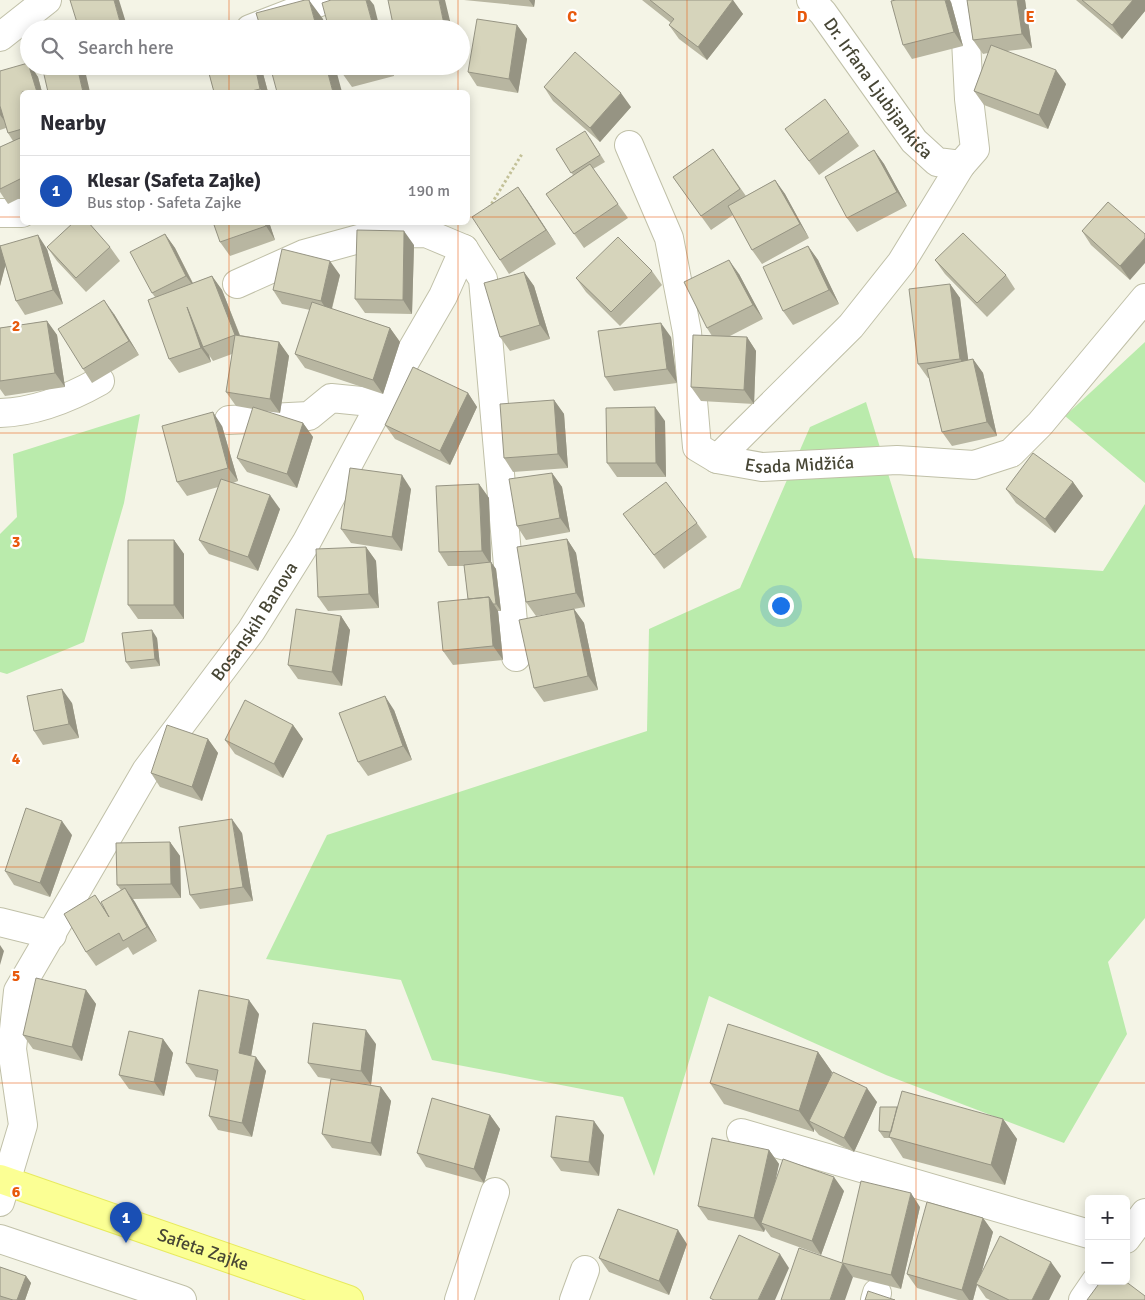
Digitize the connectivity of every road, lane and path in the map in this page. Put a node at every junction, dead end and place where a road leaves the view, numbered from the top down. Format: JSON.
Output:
{"nodes":[{"id":1,"x":47,"y":0,"type":"edge"},
{"id":2,"x":326,"y":0,"type":"edge"},
{"id":3,"x":811,"y":0,"type":"edge"},
{"id":4,"x":964,"y":0,"type":"edge"},
{"id":5,"x":22,"y":20,"type":"edge"},
{"id":6,"x":274,"y":20,"type":"edge"},
{"id":7,"x":20,"y":21,"type":"edge"},
{"id":8,"x":0,"y":37,"type":"edge"},
{"id":9,"x":630,"y":145,"type":"dead end"},
{"id":10,"x":522,"y":154,"type":"dead end"},
{"id":11,"x":961,"y":166,"type":"junction"},
{"id":12,"x":488,"y":210,"type":"edge"},
{"id":13,"x":0,"y":213,"type":"edge"},
{"id":14,"x":20,"y":213,"type":"edge"},
{"id":15,"x":464,"y":249,"type":"junction"},
{"id":16,"x":237,"y":284,"type":"dead end"},
{"id":17,"x":1145,"y":298,"type":"edge"},
{"id":18,"x":100,"y":381,"type":"dead end"},
{"id":19,"x":381,"y":403,"type":"junction"},
{"id":20,"x":0,"y":413,"type":"edge"},
{"id":21,"x":229,"y":420,"type":"dead end"},
{"id":22,"x":717,"y":459,"type":"junction"},
{"id":23,"x":516,"y":657,"type":"dead end"},
{"id":24,"x":0,"y":922,"type":"edge"},
{"id":25,"x":52,"y":935,"type":"junction"},
{"id":26,"x":741,"y":1133,"type":"dead end"},
{"id":27,"x":2,"y":1187,"type":"edge"},
{"id":28,"x":495,"y":1192,"type":"dead end"},
{"id":29,"x":1145,"y":1213,"type":"edge"},
{"id":30,"x":1085,"y":1233,"type":"edge"},
{"id":31,"x":1130,"y":1234,"type":"edge"},
{"id":32,"x":0,"y":1239,"type":"edge"},
{"id":33,"x":585,"y":1270,"type":"dead end"},
{"id":34,"x":1093,"y":1285,"type":"edge"},
{"id":35,"x":182,"y":1300,"type":"edge"},
{"id":36,"x":349,"y":1300,"type":"edge"},
{"id":37,"x":459,"y":1300,"type":"edge"},
{"id":38,"x":574,"y":1300,"type":"edge"},
{"id":39,"x":1083,"y":1300,"type":"edge"}],
"edges":[{"from":1,"to":5,"type":"street"},
{"from":2,"to":6,"type":"street"},
{"from":3,"to":11,"type":"street","name":"Dr. Irfana Ljubijankića"},
{"from":4,"to":11,"type":"street"},
{"from":7,"to":8,"type":"street"},
{"from":9,"to":22,"type":"street","name":"Esada Midžića"},
{"from":10,"to":12,"type":"path"},
{"from":11,"to":22,"type":"street"},
{"from":13,"to":14,"type":"street"},
{"from":15,"to":16,"type":"street"},
{"from":15,"to":19,"type":"street","name":"Bosanskih Banova"},
{"from":15,"to":23,"type":"street"},
{"from":17,"to":22,"type":"street","name":"Esada Midžića"},
{"from":18,"to":20,"type":"street"},
{"from":19,"to":21,"type":"street"},
{"from":19,"to":25,"type":"street","name":"Bosanskih Banova"},
{"from":24,"to":25,"type":"street"},
{"from":25,"to":27,"type":"street","name":"Bosanskih Banova"},
{"from":26,"to":30,"type":"street"},
{"from":27,"to":36,"type":"main road","name":"Safeta Zajke"},
{"from":28,"to":37,"type":"street"},
{"from":29,"to":31,"type":"street"},
{"from":32,"to":35,"type":"street"},
{"from":33,"to":38,"type":"street"},
{"from":34,"to":39,"type":"street"}]}
